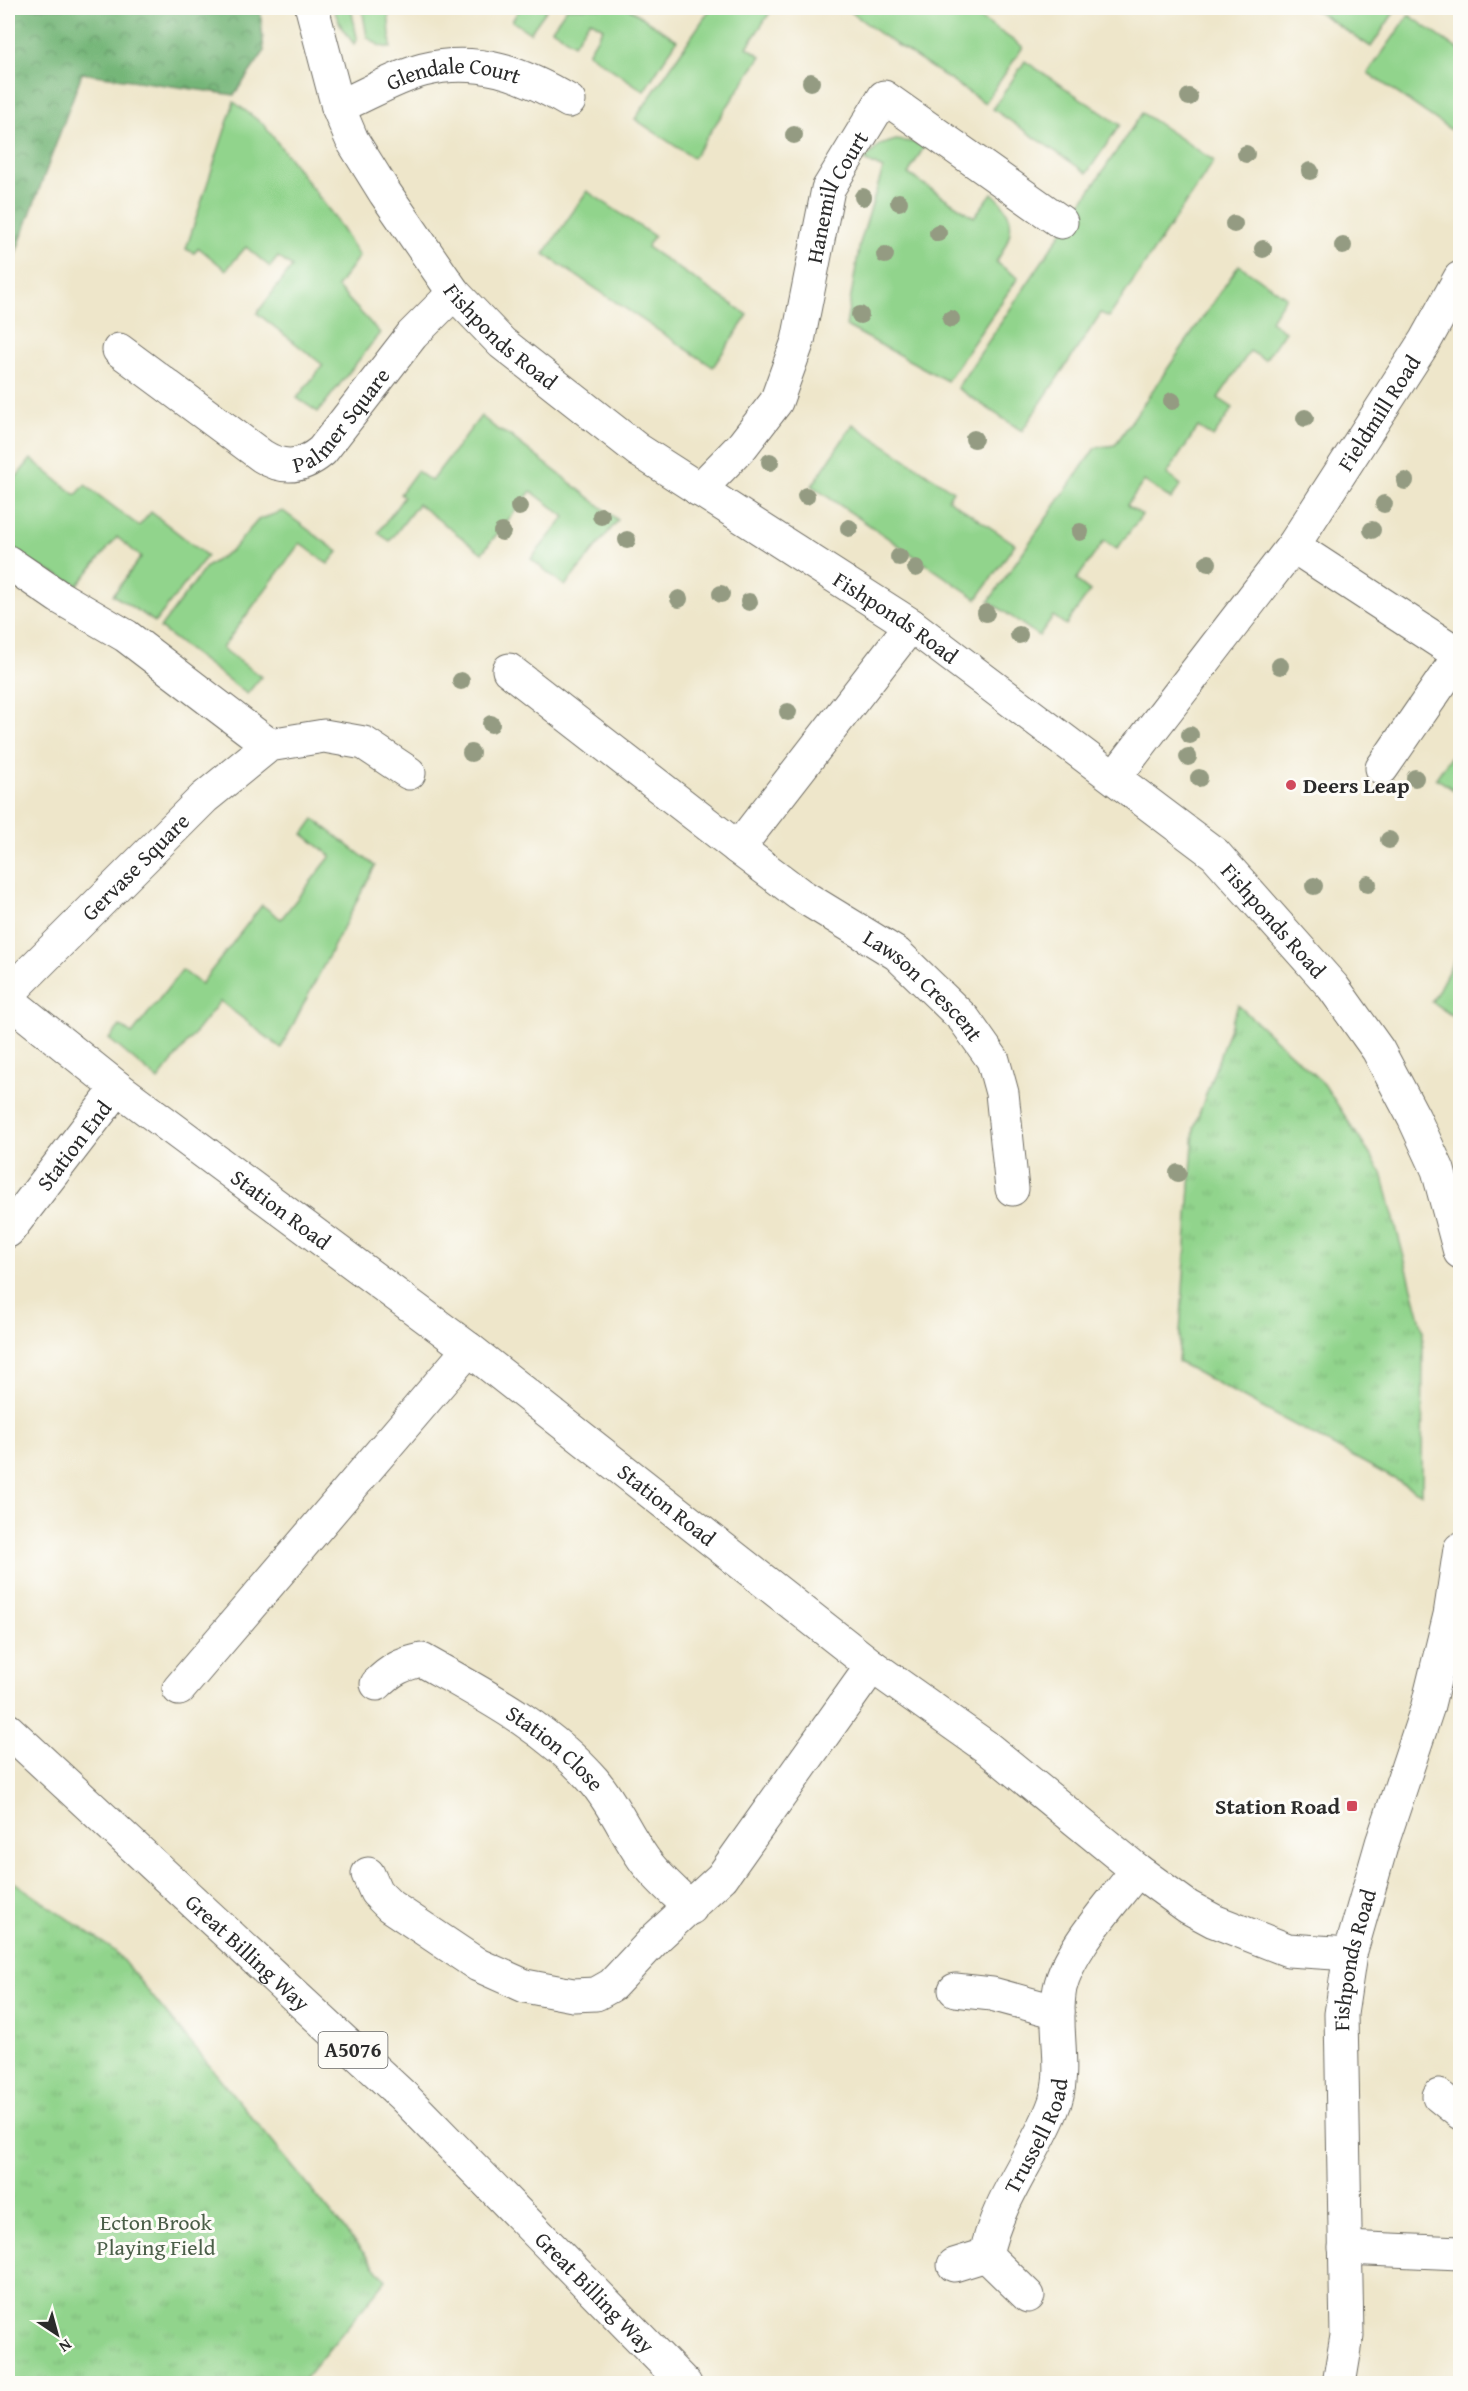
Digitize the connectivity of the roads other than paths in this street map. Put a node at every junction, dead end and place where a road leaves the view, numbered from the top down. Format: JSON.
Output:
{"nodes":[{"id":1,"x":312,"y":8,"type":"edge"},
{"id":2,"x":569,"y":101,"type":"dead end"},
{"id":3,"x":338,"y":107,"type":"junction"},
{"id":4,"x":1061,"y":222,"type":"dead end"},
{"id":5,"x":1461,"y":278,"type":"edge"},
{"id":6,"x":454,"y":293,"type":"junction"},
{"id":7,"x":119,"y":350,"type":"dead end"},
{"id":8,"x":699,"y":490,"type":"junction"},
{"id":9,"x":1293,"y":546,"type":"junction"},
{"id":10,"x":8,"y":562,"type":"edge"},
{"id":11,"x":911,"y":625,"type":"junction"},
{"id":12,"x":1460,"y":655,"type":"edge"},
{"id":13,"x":509,"y":670,"type":"dead end"},
{"id":14,"x":269,"y":745,"type":"junction"},
{"id":15,"x":1382,"y":768,"type":"dead end"},
{"id":16,"x":409,"y":773,"type":"dead end"},
{"id":17,"x":1115,"y":777,"type":"junction"},
{"id":18,"x":738,"y":848,"type":"junction"},
{"id":19,"x":8,"y":994,"type":"edge"},
{"id":20,"x":8,"y":1000,"type":"edge"},
{"id":21,"x":118,"y":1088,"type":"junction"},
{"id":22,"x":1449,"y":1165,"type":"edge"},
{"id":23,"x":1012,"y":1189,"type":"dead end"},
{"id":24,"x":8,"y":1231,"type":"edge"},
{"id":25,"x":1461,"y":1252,"type":"edge"},
{"id":26,"x":470,"y":1349,"type":"junction"},
{"id":27,"x":1461,"y":1549,"type":"edge"},
{"id":28,"x":872,"y":1666,"type":"junction"},
{"id":29,"x":377,"y":1684,"type":"dead end"},
{"id":30,"x":179,"y":1689,"type":"dead end"},
{"id":31,"x":8,"y":1730,"type":"edge"},
{"id":32,"x":1137,"y":1870,"type":"junction"},
{"id":33,"x":368,"y":1874,"type":"dead end"},
{"id":34,"x":691,"y":1908,"type":"junction"},
{"id":35,"x":1350,"y":1954,"type":"junction"},
{"id":36,"x":955,"y":1990,"type":"dead end"},
{"id":37,"x":1058,"y":2012,"type":"junction"},
{"id":38,"x":1345,"y":2248,"type":"junction"},
{"id":39,"x":1461,"y":2253,"type":"edge"},
{"id":40,"x":986,"y":2255,"type":"junction"},
{"id":41,"x":954,"y":2265,"type":"dead end"},
{"id":42,"x":1028,"y":2295,"type":"dead end"},
{"id":43,"x":685,"y":2384,"type":"edge"},
{"id":44,"x":1338,"y":2384,"type":"edge"}],
"edges":[{"from":1,"to":3,"type":"street","name":"Fishponds Road"},
{"from":2,"to":3,"type":"street","name":"Glendale Court"},
{"from":3,"to":6,"type":"street","name":"Fishponds Road"},
{"from":4,"to":8,"type":"street","name":"Hanemill Court"},
{"from":5,"to":9,"type":"street","name":"Fieldmill Road"},
{"from":6,"to":7,"type":"street","name":"Palmer Square"},
{"from":6,"to":8,"type":"street","name":"Fishponds Road"},
{"from":8,"to":11,"type":"street","name":"Fishponds Road"},
{"from":9,"to":12,"type":"street"},
{"from":9,"to":17,"type":"street","name":"Fieldmill Road"},
{"from":10,"to":14,"type":"street"},
{"from":11,"to":17,"type":"street","name":"Fishponds Road"},
{"from":11,"to":18,"type":"street"},
{"from":12,"to":15,"type":"street"},
{"from":13,"to":18,"type":"street","name":"Lawson Crescent"},
{"from":14,"to":16,"type":"street","name":"Gervase Square"},
{"from":14,"to":19,"type":"street","name":"Gervase Square"},
{"from":17,"to":22,"type":"street","name":"Fishponds Road"},
{"from":18,"to":23,"type":"street","name":"Lawson Crescent"},
{"from":20,"to":21,"type":"street","name":"Station Road"},
{"from":21,"to":24,"type":"street","name":"Station End"},
{"from":21,"to":26,"type":"street","name":"Station Road"},
{"from":22,"to":25,"type":"street","name":"Fishponds Road"},
{"from":26,"to":28,"type":"street","name":"Station Road"},
{"from":26,"to":30,"type":"street"},
{"from":27,"to":35,"type":"street","name":"Fishponds Road"},
{"from":28,"to":32,"type":"street","name":"Station Road"},
{"from":28,"to":34,"type":"street"},
{"from":29,"to":34,"type":"street","name":"Station Close"},
{"from":31,"to":43,"type":"street","name":"Great Billing Way","number":"A5076"},
{"from":32,"to":35,"type":"street","name":"Station Road"},
{"from":32,"to":37,"type":"street","name":"Trussell Road"},
{"from":33,"to":34,"type":"street"},
{"from":35,"to":38,"type":"street","name":"Fishponds Road"},
{"from":36,"to":37,"type":"street"},
{"from":37,"to":40,"type":"street","name":"Trussell Road"},
{"from":38,"to":39,"type":"street"},
{"from":38,"to":44,"type":"street","name":"Fishponds Road"},
{"from":40,"to":41,"type":"street"},
{"from":40,"to":42,"type":"street"}]}
